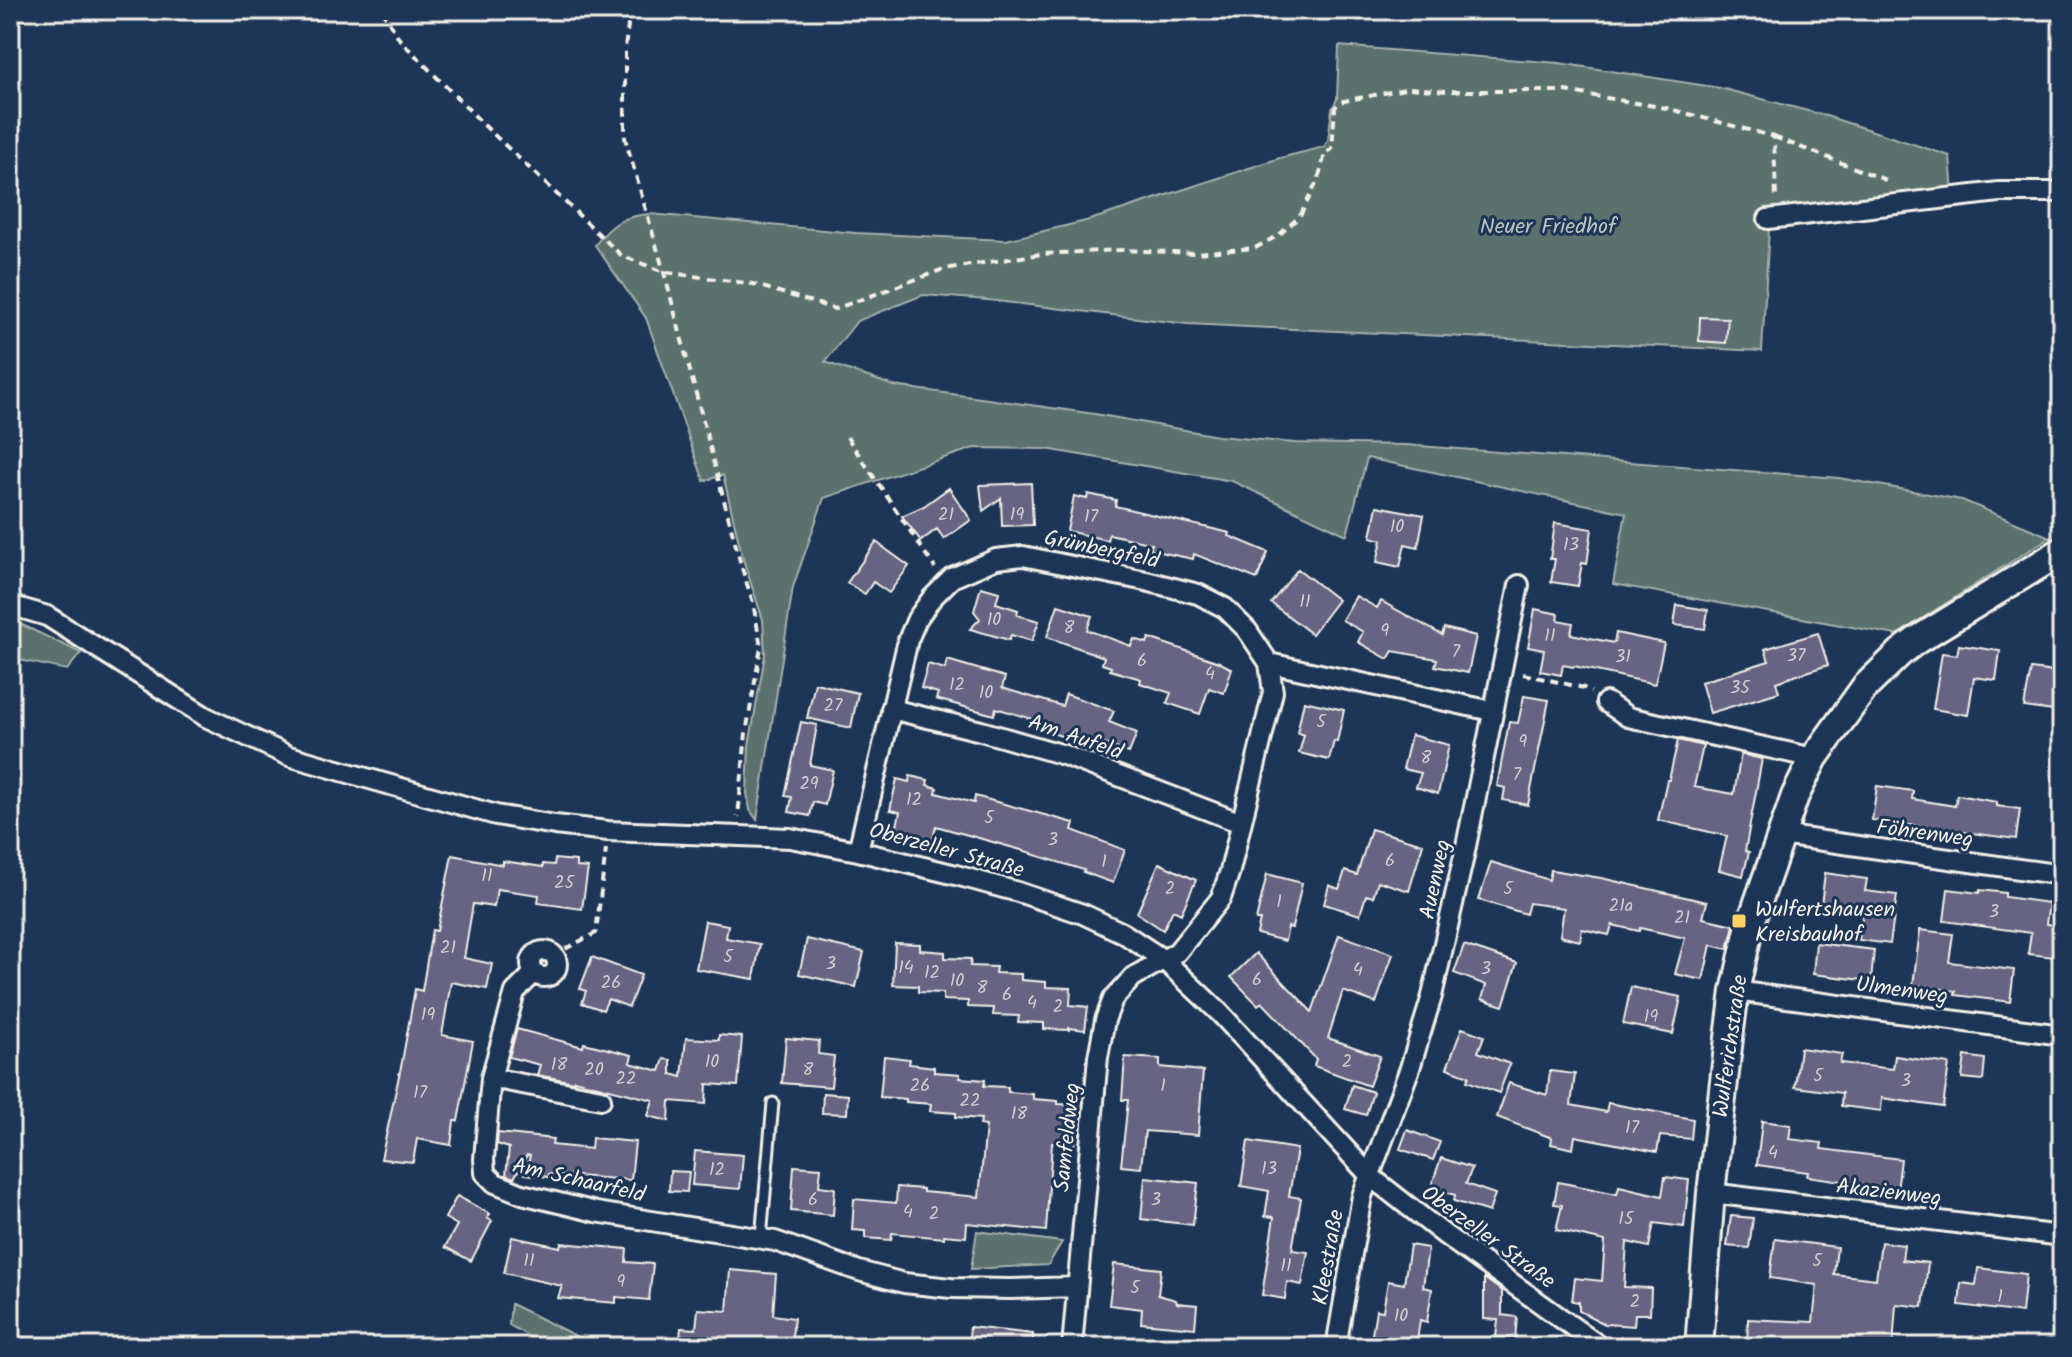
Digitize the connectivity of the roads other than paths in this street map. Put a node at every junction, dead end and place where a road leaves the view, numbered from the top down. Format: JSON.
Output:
{"nodes":[{"id":1,"x":2062,"y":192,"type":"edge"},
{"id":2,"x":1772,"y":218,"type":"road end"},
{"id":3,"x":2062,"y":551,"type":"edge"},
{"id":4,"x":1519,"y":585,"type":"dead end"},
{"id":5,"x":10,"y":605,"type":"edge"},
{"id":6,"x":1269,"y":663,"type":"junction"},
{"id":7,"x":1606,"y":702,"type":"road end"},
{"id":8,"x":891,"y":709,"type":"junction"},
{"id":9,"x":1492,"y":711,"type":"junction"},
{"id":10,"x":1814,"y":758,"type":"junction"},
{"id":11,"x":1241,"y":823,"type":"junction"},
{"id":12,"x":1781,"y":835,"type":"junction"},
{"id":13,"x":858,"y":851,"type":"junction"},
{"id":14,"x":2062,"y":875,"type":"edge"},
{"id":15,"x":553,"y":955,"type":"road end"},
{"id":16,"x":1164,"y":960,"type":"junction"},
{"id":17,"x":1735,"y":991,"type":"junction"},
{"id":18,"x":2062,"y":1035,"type":"edge"},
{"id":19,"x":491,"y":1078,"type":"junction"},
{"id":20,"x":601,"y":1099,"type":"dead end"},
{"id":21,"x":773,"y":1103,"type":"dead end"},
{"id":22,"x":1371,"y":1177,"type":"junction"},
{"id":23,"x":1711,"y":1193,"type":"junction"},
{"id":24,"x":2062,"y":1236,"type":"edge"},
{"id":25,"x":761,"y":1238,"type":"junction"},
{"id":26,"x":1076,"y":1287,"type":"junction"},
{"id":27,"x":1072,"y":1347,"type":"edge"},
{"id":28,"x":1336,"y":1347,"type":"edge"},
{"id":29,"x":1601,"y":1347,"type":"edge"},
{"id":30,"x":1699,"y":1347,"type":"edge"}],
"edges":[{"from":1,"to":2,"type":"street"},
{"from":3,"to":10,"type":"main road","name":"Wulferichstraße"},
{"from":4,"to":9,"type":"street","name":"Auenweg"},
{"from":5,"to":13,"type":"street","name":"Oberzeller Straße"},
{"from":6,"to":8,"type":"street","name":"Grünbergfeld"},
{"from":6,"to":9,"type":"street"},
{"from":6,"to":11,"type":"street"},
{"from":7,"to":10,"type":"street"},
{"from":8,"to":11,"type":"street","name":"Am Aufeld"},
{"from":8,"to":13,"type":"street","name":"Grünbergfeld"},
{"from":9,"to":22,"type":"street","name":"Auenweg"},
{"from":10,"to":12,"type":"main road","name":"Wulferichstraße"},
{"from":11,"to":16,"type":"street"},
{"from":12,"to":14,"type":"street","name":"Föhrenweg"},
{"from":12,"to":17,"type":"main road","name":"Wulferichstraße"},
{"from":13,"to":16,"type":"street","name":"Oberzeller Straße"},
{"from":15,"to":19,"type":"street","name":"Am Schaarfeld"},
{"from":16,"to":22,"type":"street","name":"Oberzeller Straße"},
{"from":16,"to":26,"type":"street","name":"Samfeldweg"},
{"from":17,"to":18,"type":"street","name":"Ulmenweg"},
{"from":17,"to":23,"type":"main road","name":"Wulferichstraße"},
{"from":19,"to":20,"type":"street"},
{"from":19,"to":25,"type":"street","name":"Am Schaarfeld"},
{"from":21,"to":25,"type":"lane"},
{"from":22,"to":28,"type":"street","name":"Kleestraße"},
{"from":22,"to":29,"type":"street","name":"Oberzeller Straße"},
{"from":23,"to":24,"type":"street","name":"Akazienweg"},
{"from":23,"to":30,"type":"main road","name":"Wulferichstraße"},
{"from":25,"to":26,"type":"street","name":"Am Schaarfeld"},
{"from":26,"to":27,"type":"street","name":"Samfeldweg"}]}
